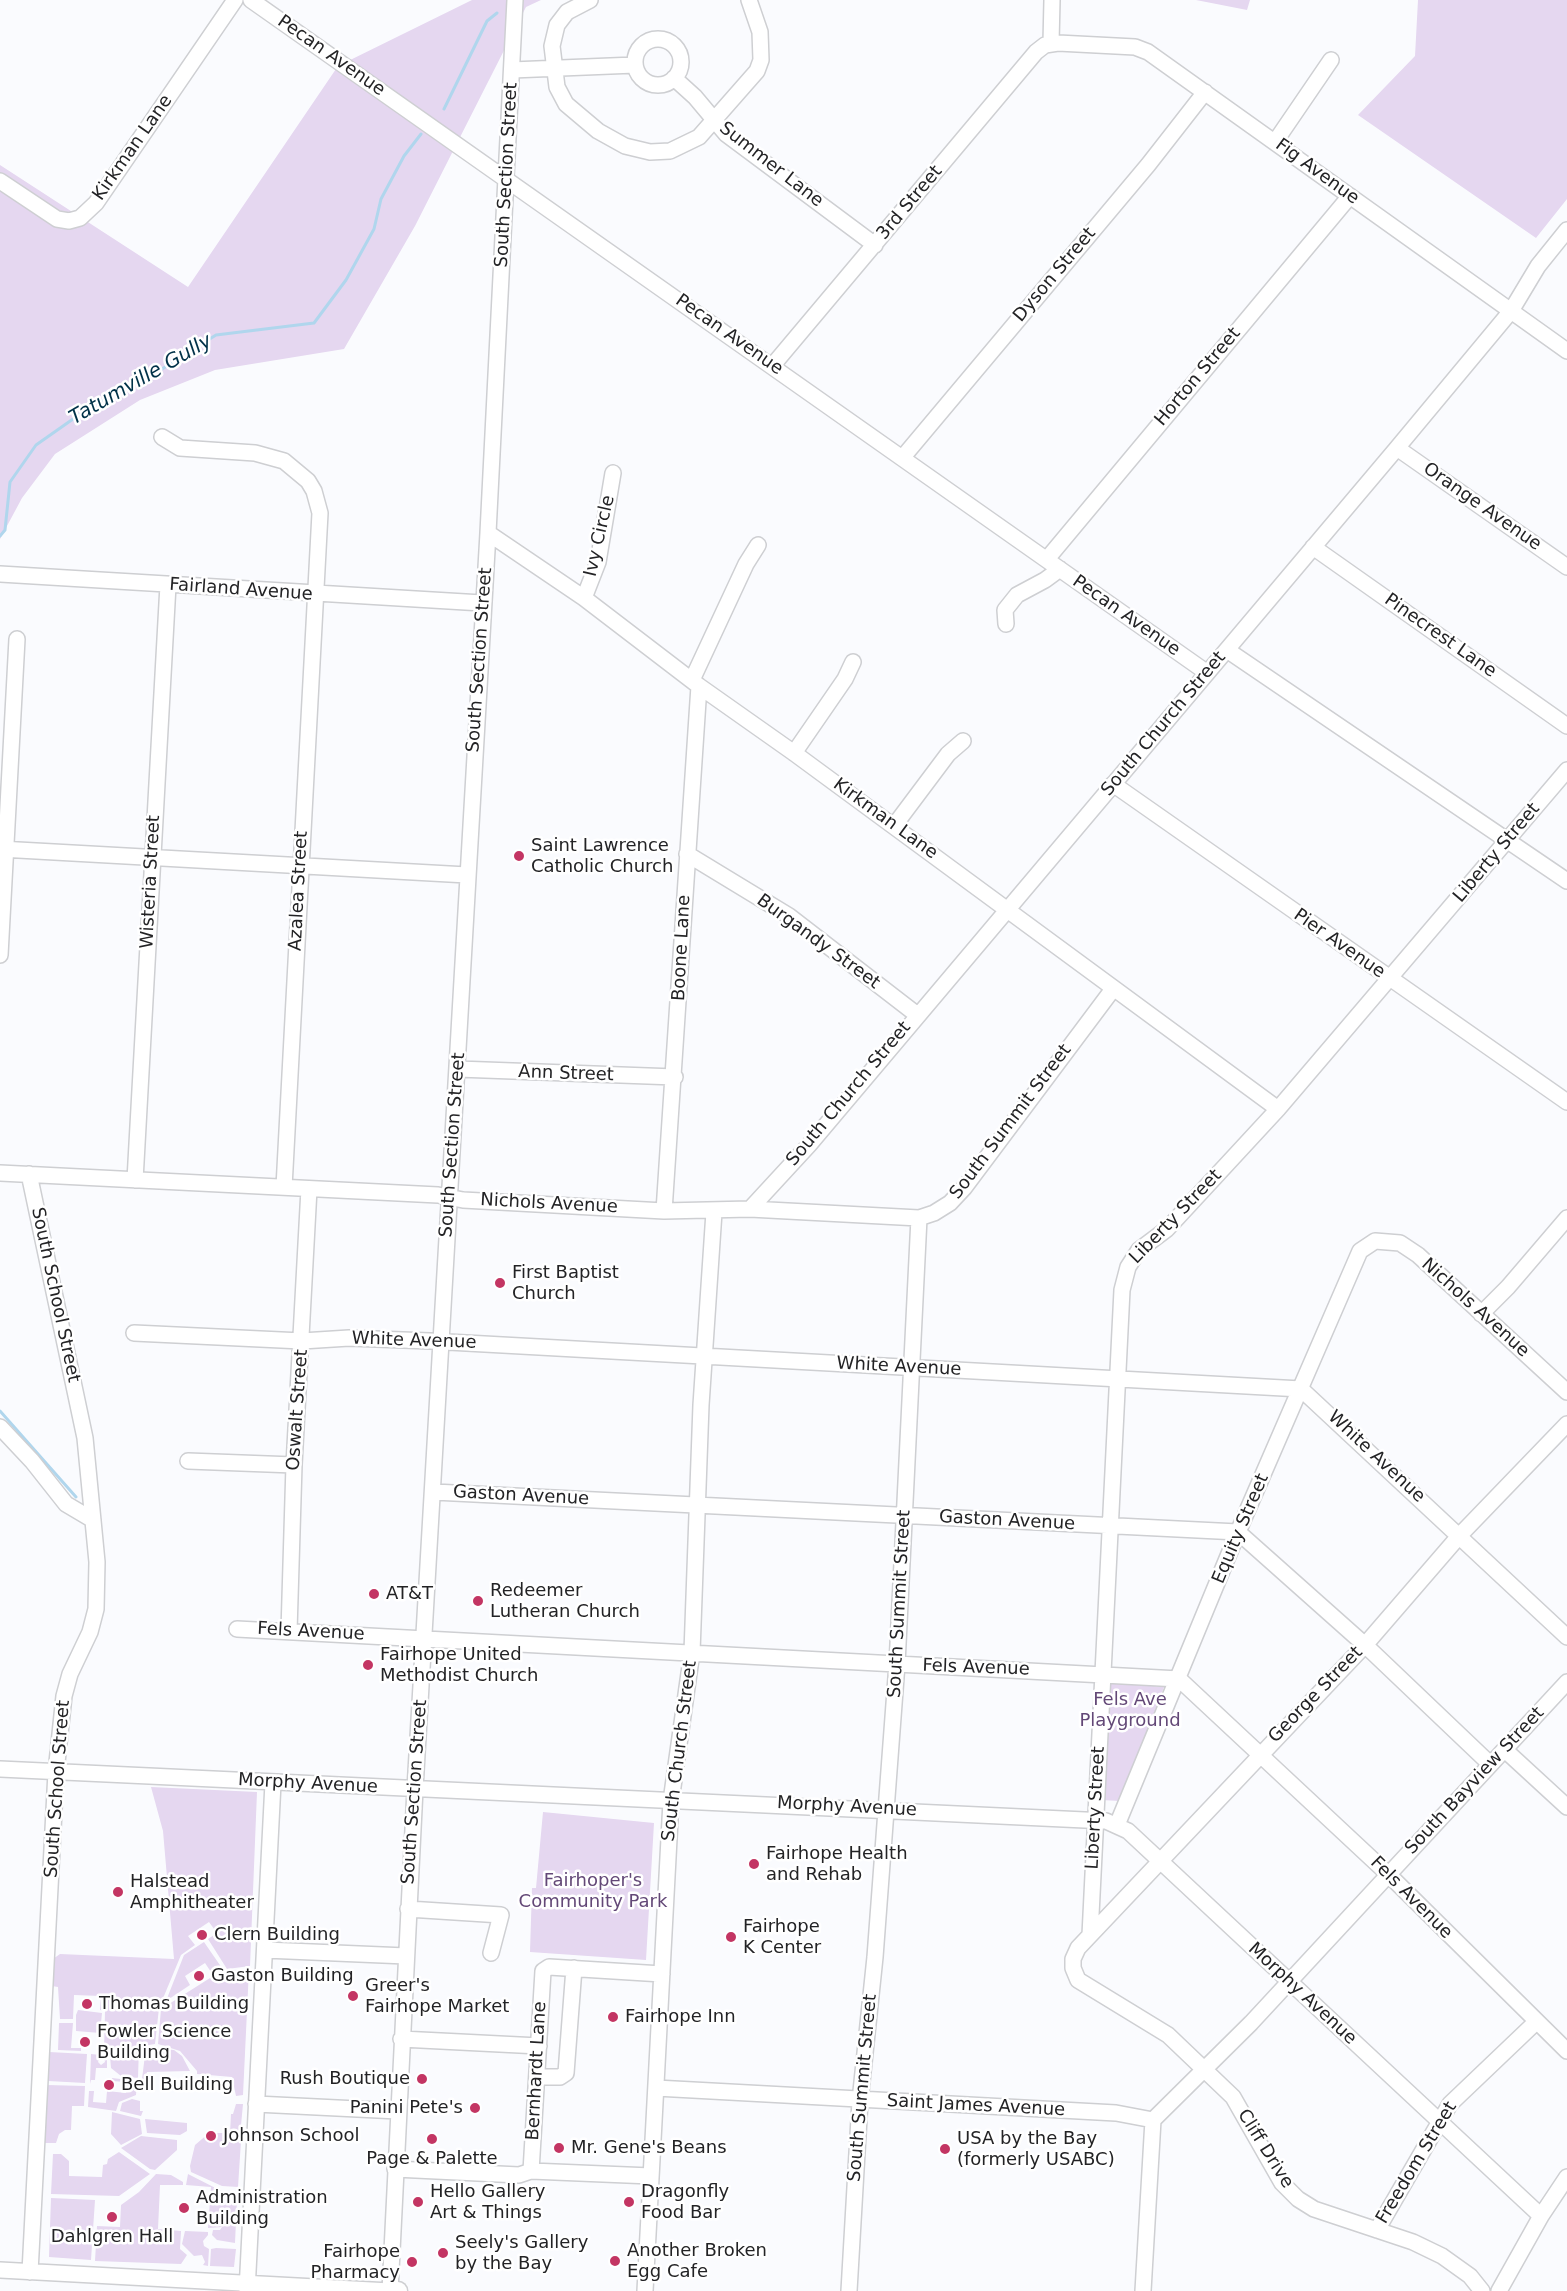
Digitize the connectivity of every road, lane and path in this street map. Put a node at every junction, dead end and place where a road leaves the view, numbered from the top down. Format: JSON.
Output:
{"nodes":[{"id":1,"x":235,"y":0,"type":"edge"},
{"id":2,"x":251,"y":0,"type":"edge"},
{"id":3,"x":514,"y":0,"type":"edge"},
{"id":4,"x":590,"y":0,"type":"edge"},
{"id":5,"x":749,"y":0,"type":"edge"},
{"id":6,"x":1052,"y":0,"type":"edge"},
{"id":7,"x":1051,"y":43,"type":"junction"},
{"id":8,"x":1331,"y":60,"type":"dead end"},
{"id":9,"x":634,"y":65,"type":"junction"},
{"id":10,"x":554,"y":68,"type":"junction"},
{"id":11,"x":512,"y":70,"type":"junction"},
{"id":12,"x":674,"y":78,"type":"junction"},
{"id":13,"x":1205,"y":92,"type":"junction"},
{"id":14,"x":715,"y":121,"type":"junction"},
{"id":15,"x":1275,"y":142,"type":"junction"},
{"id":16,"x":507,"y":179,"type":"junction"},
{"id":17,"x":0,"y":181,"type":"edge"},
{"id":18,"x":1350,"y":196,"type":"junction"},
{"id":19,"x":1567,"y":230,"type":"edge"},
{"id":20,"x":875,"y":245,"type":"junction"},
{"id":21,"x":1511,"y":311,"type":"junction"},
{"id":22,"x":1567,"y":351,"type":"edge"},
{"id":23,"x":772,"y":366,"type":"junction"},
{"id":24,"x":162,"y":437,"type":"dead end"},
{"id":25,"x":1397,"y":448,"type":"junction"},
{"id":26,"x":903,"y":457,"type":"junction"},
{"id":27,"x":614,"y":473,"type":"dead end"},
{"id":28,"x":488,"y":533,"type":"junction"},
{"id":29,"x":758,"y":545,"type":"dead end"},
{"id":30,"x":1313,"y":547,"type":"junction"},
{"id":31,"x":1047,"y":559,"type":"junction"},
{"id":32,"x":1567,"y":567,"type":"edge"},
{"id":33,"x":1060,"y":569,"type":"junction"},
{"id":34,"x":0,"y":574,"type":"edge"},
{"id":35,"x":168,"y":585,"type":"junction"},
{"id":36,"x":316,"y":595,"type":"junction"},
{"id":37,"x":584,"y":598,"type":"junction"},
{"id":38,"x":482,"y":603,"type":"junction"},
{"id":39,"x":1006,"y":624,"type":"dead end"},
{"id":40,"x":17,"y":639,"type":"dead end"},
{"id":41,"x":1227,"y":650,"type":"junction"},
{"id":42,"x":853,"y":662,"type":"dead end"},
{"id":43,"x":1206,"y":672,"type":"junction"},
{"id":44,"x":696,"y":683,"type":"junction"},
{"id":45,"x":1567,"y":726,"type":"edge"},
{"id":46,"x":963,"y":741,"type":"dead end"},
{"id":47,"x":794,"y":753,"type":"junction"},
{"id":48,"x":1567,"y":770,"type":"edge"},
{"id":49,"x":1113,"y":784,"type":"junction"},
{"id":50,"x":894,"y":826,"type":"junction"},
{"id":51,"x":1509,"y":840,"type":"junction"},
{"id":52,"x":3,"y":849,"type":"edge"},
{"id":53,"x":687,"y":854,"type":"junction"},
{"id":54,"x":152,"y":859,"type":"junction"},
{"id":55,"x":300,"y":866,"type":"junction"},
{"id":56,"x":467,"y":875,"type":"junction"},
{"id":57,"x":1567,"y":881,"type":"edge"},
{"id":58,"x":1007,"y":909,"type":"junction"},
{"id":59,"x":0,"y":955,"type":"edge"},
{"id":60,"x":1389,"y":980,"type":"junction"},
{"id":61,"x":1113,"y":989,"type":"junction"},
{"id":62,"x":916,"y":1014,"type":"junction"},
{"id":63,"x":458,"y":1069,"type":"junction"},
{"id":64,"x":675,"y":1077,"type":"junction"},
{"id":65,"x":1567,"y":1102,"type":"edge"},
{"id":66,"x":1278,"y":1109,"type":"junction"},
{"id":67,"x":0,"y":1173,"type":"edge"},
{"id":68,"x":28,"y":1174,"type":"junction"},
{"id":69,"x":135,"y":1180,"type":"junction"},
{"id":70,"x":284,"y":1187,"type":"junction"},
{"id":71,"x":309,"y":1189,"type":"junction"},
{"id":72,"x":449,"y":1197,"type":"junction"},
{"id":73,"x":750,"y":1209,"type":"junction"},
{"id":74,"x":664,"y":1210,"type":"junction"},
{"id":75,"x":714,"y":1212,"type":"junction"},
{"id":76,"x":919,"y":1218,"type":"junction"},
{"id":77,"x":1567,"y":1218,"type":"edge"},
{"id":78,"x":1375,"y":1241,"type":"joint"},
{"id":79,"x":1481,"y":1314,"type":"junction"},
{"id":80,"x":134,"y":1333,"type":"dead end"},
{"id":81,"x":302,"y":1341,"type":"junction"},
{"id":82,"x":441,"y":1342,"type":"junction"},
{"id":83,"x":704,"y":1356,"type":"junction"},
{"id":84,"x":911,"y":1368,"type":"junction"},
{"id":85,"x":1118,"y":1379,"type":"junction"},
{"id":86,"x":1302,"y":1389,"type":"junction"},
{"id":87,"x":1567,"y":1392,"type":"edge"},
{"id":88,"x":1567,"y":1424,"type":"edge"},
{"id":89,"x":0,"y":1427,"type":"edge"},
{"id":90,"x":188,"y":1461,"type":"dead end"},
{"id":91,"x":294,"y":1465,"type":"junction"},
{"id":92,"x":434,"y":1492,"type":"junction"},
{"id":93,"x":698,"y":1505,"type":"junction"},
{"id":94,"x":905,"y":1516,"type":"junction"},
{"id":95,"x":93,"y":1520,"type":"junction"},
{"id":96,"x":1110,"y":1526,"type":"junction"},
{"id":97,"x":1238,"y":1532,"type":"junction"},
{"id":98,"x":1460,"y":1535,"type":"junction"},
{"id":99,"x":237,"y":1629,"type":"dead end"},
{"id":100,"x":289,"y":1631,"type":"junction"},
{"id":101,"x":1567,"y":1637,"type":"edge"},
{"id":102,"x":425,"y":1639,"type":"junction"},
{"id":103,"x":1365,"y":1645,"type":"junction"},
{"id":104,"x":692,"y":1652,"type":"junction"},
{"id":105,"x":897,"y":1665,"type":"junction"},
{"id":106,"x":1103,"y":1673,"type":"junction"},
{"id":107,"x":1179,"y":1679,"type":"junction"},
{"id":108,"x":1567,"y":1682,"type":"edge"},
{"id":109,"x":1505,"y":1750,"type":"junction"},
{"id":110,"x":1261,"y":1753,"type":"junction"},
{"id":111,"x":1490,"y":1764,"type":"junction"},
{"id":112,"x":0,"y":1769,"type":"edge"},
{"id":113,"x":56,"y":1772,"type":"junction"},
{"id":114,"x":273,"y":1782,"type":"junction"},
{"id":115,"x":415,"y":1789,"type":"junction"},
{"id":116,"x":671,"y":1801,"type":"junction"},
{"id":117,"x":1567,"y":1807,"type":"edge"},
{"id":118,"x":888,"y":1810,"type":"junction"},
{"id":119,"x":1095,"y":1819,"type":"junction"},
{"id":120,"x":1117,"y":1825,"type":"junction"},
{"id":121,"x":1159,"y":1860,"type":"junction"},
{"id":122,"x":1388,"y":1874,"type":"junction"},
{"id":123,"x":408,"y":1909,"type":"junction"},
{"id":124,"x":1090,"y":1935,"type":"junction"},
{"id":125,"x":265,"y":1950,"type":"junction"},
{"id":126,"x":491,"y":1953,"type":"dead end"},
{"id":127,"x":406,"y":1956,"type":"junction"},
{"id":128,"x":574,"y":1968,"type":"junction"},
{"id":129,"x":1073,"y":1968,"type":"joint"},
{"id":130,"x":662,"y":1974,"type":"junction"},
{"id":131,"x":1288,"y":1982,"type":"junction"},
{"id":132,"x":1536,"y":2022,"type":"junction"},
{"id":133,"x":402,"y":2039,"type":"junction"},
{"id":134,"x":539,"y":2046,"type":"junction"},
{"id":135,"x":1567,"y":2051,"type":"edge"},
{"id":136,"x":1205,"y":2070,"type":"junction"},
{"id":137,"x":537,"y":2077,"type":"junction"},
{"id":138,"x":656,"y":2088,"type":"junction"},
{"id":139,"x":860,"y":2101,"type":"junction"},
{"id":140,"x":256,"y":2104,"type":"junction"},
{"id":141,"x":398,"y":2111,"type":"junction"},
{"id":142,"x":1153,"y":2120,"type":"junction"},
{"id":143,"x":1440,"y":2121,"type":"junction"},
{"id":144,"x":395,"y":2169,"type":"junction"},
{"id":145,"x":531,"y":2171,"type":"junction"},
{"id":146,"x":651,"y":2176,"type":"junction"},
{"id":147,"x":1567,"y":2177,"type":"edge"},
{"id":148,"x":1540,"y":2216,"type":"junction"},
{"id":149,"x":1377,"y":2230,"type":"junction"},
{"id":150,"x":0,"y":2270,"type":"edge"},
{"id":151,"x":30,"y":2272,"type":"junction"},
{"id":152,"x":100,"y":2284,"type":"edge"},
{"id":153,"x":247,"y":2287,"type":"edge"},
{"id":154,"x":390,"y":2291,"type":"edge"},
{"id":155,"x":398,"y":2291,"type":"edge"},
{"id":156,"x":645,"y":2291,"type":"edge"},
{"id":157,"x":849,"y":2291,"type":"edge"},
{"id":158,"x":1143,"y":2291,"type":"edge"},
{"id":159,"x":1482,"y":2291,"type":"edge"},
{"id":160,"x":1499,"y":2291,"type":"edge"}],
"edges":[{"from":1,"to":17,"type":"street","name":"Kirkman Lane"},
{"from":2,"to":16,"type":"street","name":"Pecan Avenue"},
{"from":3,"to":11,"type":"street","name":"South Section Street"},
{"from":4,"to":10,"type":"street"},
{"from":5,"to":14,"type":"street"},
{"from":6,"to":7,"type":"street"},
{"from":7,"to":13,"type":"street","name":"Fig Avenue"},
{"from":7,"to":20,"type":"street","name":"3rd Street"},
{"from":8,"to":15,"type":"street"},
{"from":9,"to":10,"type":"street"},
{"from":9,"to":12,"type":"street"},
{"from":9,"to":12,"type":"street"},
{"from":10,"to":11,"type":"street"},
{"from":10,"to":14,"type":"street"},
{"from":11,"to":16,"type":"street","name":"South Section Street"},
{"from":12,"to":14,"type":"street","name":"Summer Lane"},
{"from":13,"to":15,"type":"street","name":"Fig Avenue"},
{"from":13,"to":26,"type":"street","name":"Dyson Street"},
{"from":14,"to":20,"type":"street","name":"Summer Lane"},
{"from":15,"to":18,"type":"street","name":"Fig Avenue"},
{"from":16,"to":23,"type":"street","name":"Pecan Avenue"},
{"from":16,"to":28,"type":"street","name":"South Section Street"},
{"from":18,"to":21,"type":"street","name":"Fig Avenue"},
{"from":18,"to":31,"type":"street","name":"Horton Street"},
{"from":19,"to":21,"type":"street","name":"South Church Street"},
{"from":20,"to":23,"type":"street","name":"3rd Street"},
{"from":21,"to":22,"type":"street","name":"Fig Avenue"},
{"from":21,"to":25,"type":"street","name":"South Church Street"},
{"from":23,"to":26,"type":"street","name":"Pecan Avenue"},
{"from":24,"to":36,"type":"street","name":"Azalea Street"},
{"from":25,"to":30,"type":"street","name":"South Church Street"},
{"from":25,"to":32,"type":"street","name":"Orange Avenue"},
{"from":26,"to":31,"type":"street","name":"Pecan Avenue"},
{"from":27,"to":37,"type":"street","name":"Ivy Circle"},
{"from":28,"to":37,"type":"street","name":"Kirkman Lane"},
{"from":28,"to":38,"type":"street","name":"South Section Street"},
{"from":29,"to":44,"type":"street","name":"Boone Lane"},
{"from":30,"to":41,"type":"street","name":"South Church Street"},
{"from":30,"to":45,"type":"street","name":"Pinecrest Lane"},
{"from":31,"to":33,"type":"street","name":"Pecan Avenue"},
{"from":33,"to":39,"type":"street"},
{"from":33,"to":43,"type":"street","name":"Pecan Avenue"},
{"from":34,"to":35,"type":"street","name":"Fairland Avenue"},
{"from":35,"to":36,"type":"street","name":"Fairland Avenue"},
{"from":35,"to":54,"type":"street","name":"Wisteria Street"},
{"from":36,"to":38,"type":"street","name":"Fairland Avenue"},
{"from":36,"to":55,"type":"street","name":"Azalea Street"},
{"from":37,"to":44,"type":"street","name":"Kirkman Lane"},
{"from":38,"to":56,"type":"street","name":"South Section Street"},
{"from":40,"to":52,"type":"street"},
{"from":41,"to":43,"type":"street","name":"South Church Street"},
{"from":41,"to":51,"type":"street"},
{"from":42,"to":47,"type":"street"},
{"from":43,"to":49,"type":"street","name":"South Church Street"},
{"from":44,"to":47,"type":"street","name":"Kirkman Lane"},
{"from":44,"to":53,"type":"street","name":"Boone Lane"},
{"from":46,"to":50,"type":"street"},
{"from":47,"to":50,"type":"street","name":"Kirkman Lane"},
{"from":48,"to":51,"type":"street","name":"Liberty Street"},
{"from":49,"to":58,"type":"street","name":"South Church Street"},
{"from":49,"to":60,"type":"street","name":"Pier Avenue"},
{"from":50,"to":58,"type":"street","name":"Kirkman Lane"},
{"from":51,"to":57,"type":"street"},
{"from":51,"to":60,"type":"street","name":"Liberty Street"},
{"from":52,"to":54,"type":"street"},
{"from":52,"to":59,"type":"street"},
{"from":53,"to":62,"type":"street","name":"Burgandy Street"},
{"from":53,"to":64,"type":"street","name":"Boone Lane"},
{"from":54,"to":55,"type":"street"},
{"from":54,"to":69,"type":"street","name":"Wisteria Street"},
{"from":55,"to":56,"type":"street"},
{"from":55,"to":70,"type":"street","name":"Azalea Street"},
{"from":56,"to":63,"type":"street","name":"South Section Street"},
{"from":58,"to":61,"type":"street","name":"Kirkman Lane"},
{"from":58,"to":62,"type":"street","name":"South Church Street"},
{"from":60,"to":65,"type":"street","name":"Pier Avenue"},
{"from":60,"to":66,"type":"street","name":"Liberty Street"},
{"from":61,"to":66,"type":"street","name":"Kirkman Lane"},
{"from":61,"to":76,"type":"street","name":"South Summit Street"},
{"from":62,"to":73,"type":"street","name":"South Church Street"},
{"from":63,"to":64,"type":"street","name":"Ann Street"},
{"from":63,"to":72,"type":"street","name":"South Section Street"},
{"from":64,"to":74,"type":"street","name":"Boone Lane"},
{"from":66,"to":85,"type":"street","name":"Liberty Street"},
{"from":67,"to":68,"type":"street","name":"Nichols Avenue"},
{"from":68,"to":69,"type":"street","name":"Nichols Avenue"},
{"from":68,"to":95,"type":"street","name":"South School Street"},
{"from":69,"to":70,"type":"street","name":"Nichols Avenue"},
{"from":70,"to":71,"type":"street","name":"Nichols Avenue"},
{"from":71,"to":72,"type":"street","name":"Nichols Avenue"},
{"from":71,"to":81,"type":"street","name":"Oswalt Street"},
{"from":72,"to":74,"type":"street","name":"Nichols Avenue"},
{"from":72,"to":82,"type":"street","name":"South Section Street"},
{"from":73,"to":75,"type":"street","name":"Nichols Avenue"},
{"from":73,"to":76,"type":"street","name":"Nichols Avenue"},
{"from":74,"to":75,"type":"street","name":"Nichols Avenue"},
{"from":75,"to":83,"type":"street","name":"South Church Street"},
{"from":76,"to":84,"type":"street","name":"South Summit Street"},
{"from":77,"to":79,"type":"street"},
{"from":78,"to":79,"type":"street","name":"Nichols Avenue"},
{"from":78,"to":86,"type":"street","name":"Equity Street"},
{"from":79,"to":87,"type":"street","name":"Nichols Avenue"},
{"from":80,"to":81,"type":"street","name":"White Avenue"},
{"from":81,"to":82,"type":"street","name":"White Avenue"},
{"from":81,"to":91,"type":"street","name":"Oswalt Street"},
{"from":82,"to":83,"type":"street","name":"White Avenue"},
{"from":82,"to":92,"type":"street","name":"South Section Street"},
{"from":83,"to":84,"type":"street","name":"White Avenue"},
{"from":83,"to":93,"type":"street","name":"South Church Street"},
{"from":84,"to":85,"type":"street","name":"White Avenue"},
{"from":84,"to":94,"type":"street","name":"South Summit Street"},
{"from":85,"to":86,"type":"street","name":"White Avenue"},
{"from":85,"to":96,"type":"street","name":"Liberty Street"},
{"from":86,"to":97,"type":"street","name":"Equity Street"},
{"from":86,"to":98,"type":"street","name":"White Avenue"},
{"from":88,"to":98,"type":"street","name":"George Street"},
{"from":89,"to":95,"type":"street"},
{"from":90,"to":91,"type":"street"},
{"from":91,"to":100,"type":"street","name":"Oswalt Street"},
{"from":92,"to":93,"type":"street","name":"Gaston Avenue"},
{"from":92,"to":102,"type":"street","name":"South Section Street"},
{"from":93,"to":94,"type":"street","name":"Gaston Avenue"},
{"from":93,"to":104,"type":"street","name":"South Church Street"},
{"from":94,"to":96,"type":"street","name":"Gaston Avenue"},
{"from":94,"to":105,"type":"street","name":"South Summit Street"},
{"from":95,"to":113,"type":"street","name":"South School Street"},
{"from":96,"to":97,"type":"street","name":"Gaston Avenue"},
{"from":96,"to":106,"type":"street","name":"Liberty Street"},
{"from":97,"to":103,"type":"street"},
{"from":97,"to":107,"type":"street","name":"Equity Street"},
{"from":98,"to":101,"type":"street","name":"White Avenue"},
{"from":98,"to":103,"type":"street","name":"George Street"},
{"from":99,"to":100,"type":"street","name":"Fels Avenue"},
{"from":100,"to":102,"type":"street","name":"Fels Avenue"},
{"from":102,"to":104,"type":"street","name":"Fels Avenue"},
{"from":102,"to":115,"type":"street","name":"South Section Street"},
{"from":103,"to":110,"type":"street","name":"George Street"},
{"from":103,"to":111,"type":"street"},
{"from":104,"to":105,"type":"street","name":"Fels Avenue"},
{"from":104,"to":116,"type":"street","name":"South Church Street"},
{"from":105,"to":106,"type":"street","name":"Fels Avenue"},
{"from":105,"to":118,"type":"street","name":"South Summit Street"},
{"from":106,"to":107,"type":"street","name":"Fels Avenue"},
{"from":106,"to":119,"type":"street","name":"Liberty Street"},
{"from":107,"to":110,"type":"street","name":"Fels Avenue"},
{"from":107,"to":120,"type":"street","name":"Equity Street"},
{"from":108,"to":109,"type":"street","name":"South Bayview Street"},
{"from":109,"to":111,"type":"street","name":"South Bayview Street"},
{"from":109,"to":117,"type":"street"},
{"from":110,"to":121,"type":"street","name":"George Street"},
{"from":110,"to":122,"type":"street","name":"Fels Avenue"},
{"from":111,"to":122,"type":"street","name":"South Bayview Street"},
{"from":112,"to":113,"type":"street","name":"Morphy Avenue"},
{"from":113,"to":114,"type":"street","name":"Morphy Avenue"},
{"from":113,"to":151,"type":"street","name":"South School Street"},
{"from":114,"to":115,"type":"street","name":"Morphy Avenue"},
{"from":114,"to":125,"type":"street"},
{"from":115,"to":116,"type":"street","name":"Morphy Avenue"},
{"from":115,"to":123,"type":"street","name":"South Section Street"},
{"from":116,"to":118,"type":"street","name":"Morphy Avenue"},
{"from":116,"to":130,"type":"street","name":"South Church Street"},
{"from":118,"to":119,"type":"street","name":"Morphy Avenue"},
{"from":118,"to":139,"type":"street","name":"South Summit Street"},
{"from":119,"to":120,"type":"street","name":"Morphy Avenue"},
{"from":119,"to":124,"type":"street","name":"Liberty Street"},
{"from":120,"to":121,"type":"street","name":"Morphy Avenue"},
{"from":121,"to":124,"type":"street","name":"George Street"},
{"from":121,"to":131,"type":"street","name":"Morphy Avenue"},
{"from":122,"to":131,"type":"street","name":"South Bayview Street"},
{"from":122,"to":132,"type":"street","name":"Fels Avenue"},
{"from":123,"to":126,"type":"street"},
{"from":123,"to":127,"type":"street","name":"South Section Street"},
{"from":124,"to":129,"type":"street","name":"George Street"},
{"from":125,"to":127,"type":"street"},
{"from":125,"to":140,"type":"street"},
{"from":127,"to":133,"type":"street","name":"South Section Street"},
{"from":128,"to":130,"type":"street"},
{"from":128,"to":134,"type":"street","name":"Bernhardt Lane"},
{"from":128,"to":137,"type":"street"},
{"from":129,"to":136,"type":"street","name":"Cliff Drive"},
{"from":130,"to":138,"type":"street","name":"South Church Street"},
{"from":131,"to":136,"type":"street","name":"South Bayview Street"},
{"from":131,"to":143,"type":"street","name":"Morphy Avenue"},
{"from":132,"to":135,"type":"street","name":"Fels Avenue"},
{"from":132,"to":143,"type":"street","name":"Freedom Street"},
{"from":133,"to":134,"type":"street"},
{"from":133,"to":141,"type":"street","name":"South Section Street"},
{"from":134,"to":137,"type":"street","name":"Bernhardt Lane"},
{"from":136,"to":142,"type":"street","name":"South Bayview Street"},
{"from":136,"to":149,"type":"street","name":"Cliff Drive"},
{"from":137,"to":145,"type":"street","name":"Bernhardt Lane"},
{"from":138,"to":139,"type":"street","name":"Saint James Avenue"},
{"from":138,"to":146,"type":"street","name":"South Church Street"},
{"from":139,"to":142,"type":"street","name":"Saint James Avenue"},
{"from":139,"to":157,"type":"street","name":"South Summit Street"},
{"from":140,"to":141,"type":"street"},
{"from":140,"to":153,"type":"street"},
{"from":141,"to":144,"type":"street","name":"South Section Street"},
{"from":142,"to":158,"type":"street"},
{"from":143,"to":148,"type":"street","name":"Morphy Avenue"},
{"from":143,"to":149,"type":"street","name":"Freedom Street"},
{"from":144,"to":145,"type":"street"},
{"from":144,"to":154,"type":"street","name":"South Section Street"},
{"from":145,"to":146,"type":"street"},
{"from":146,"to":156,"type":"street","name":"South Church Street"},
{"from":147,"to":148,"type":"street"},
{"from":148,"to":160,"type":"street"},
{"from":149,"to":159,"type":"street","name":"Cliff Drive"},
{"from":150,"to":151,"type":"street"},
{"from":151,"to":152,"type":"street"},
{"from":152,"to":153,"type":"street"},
{"from":153,"to":154,"type":"street"},
{"from":154,"to":155,"type":"main road"}]}
